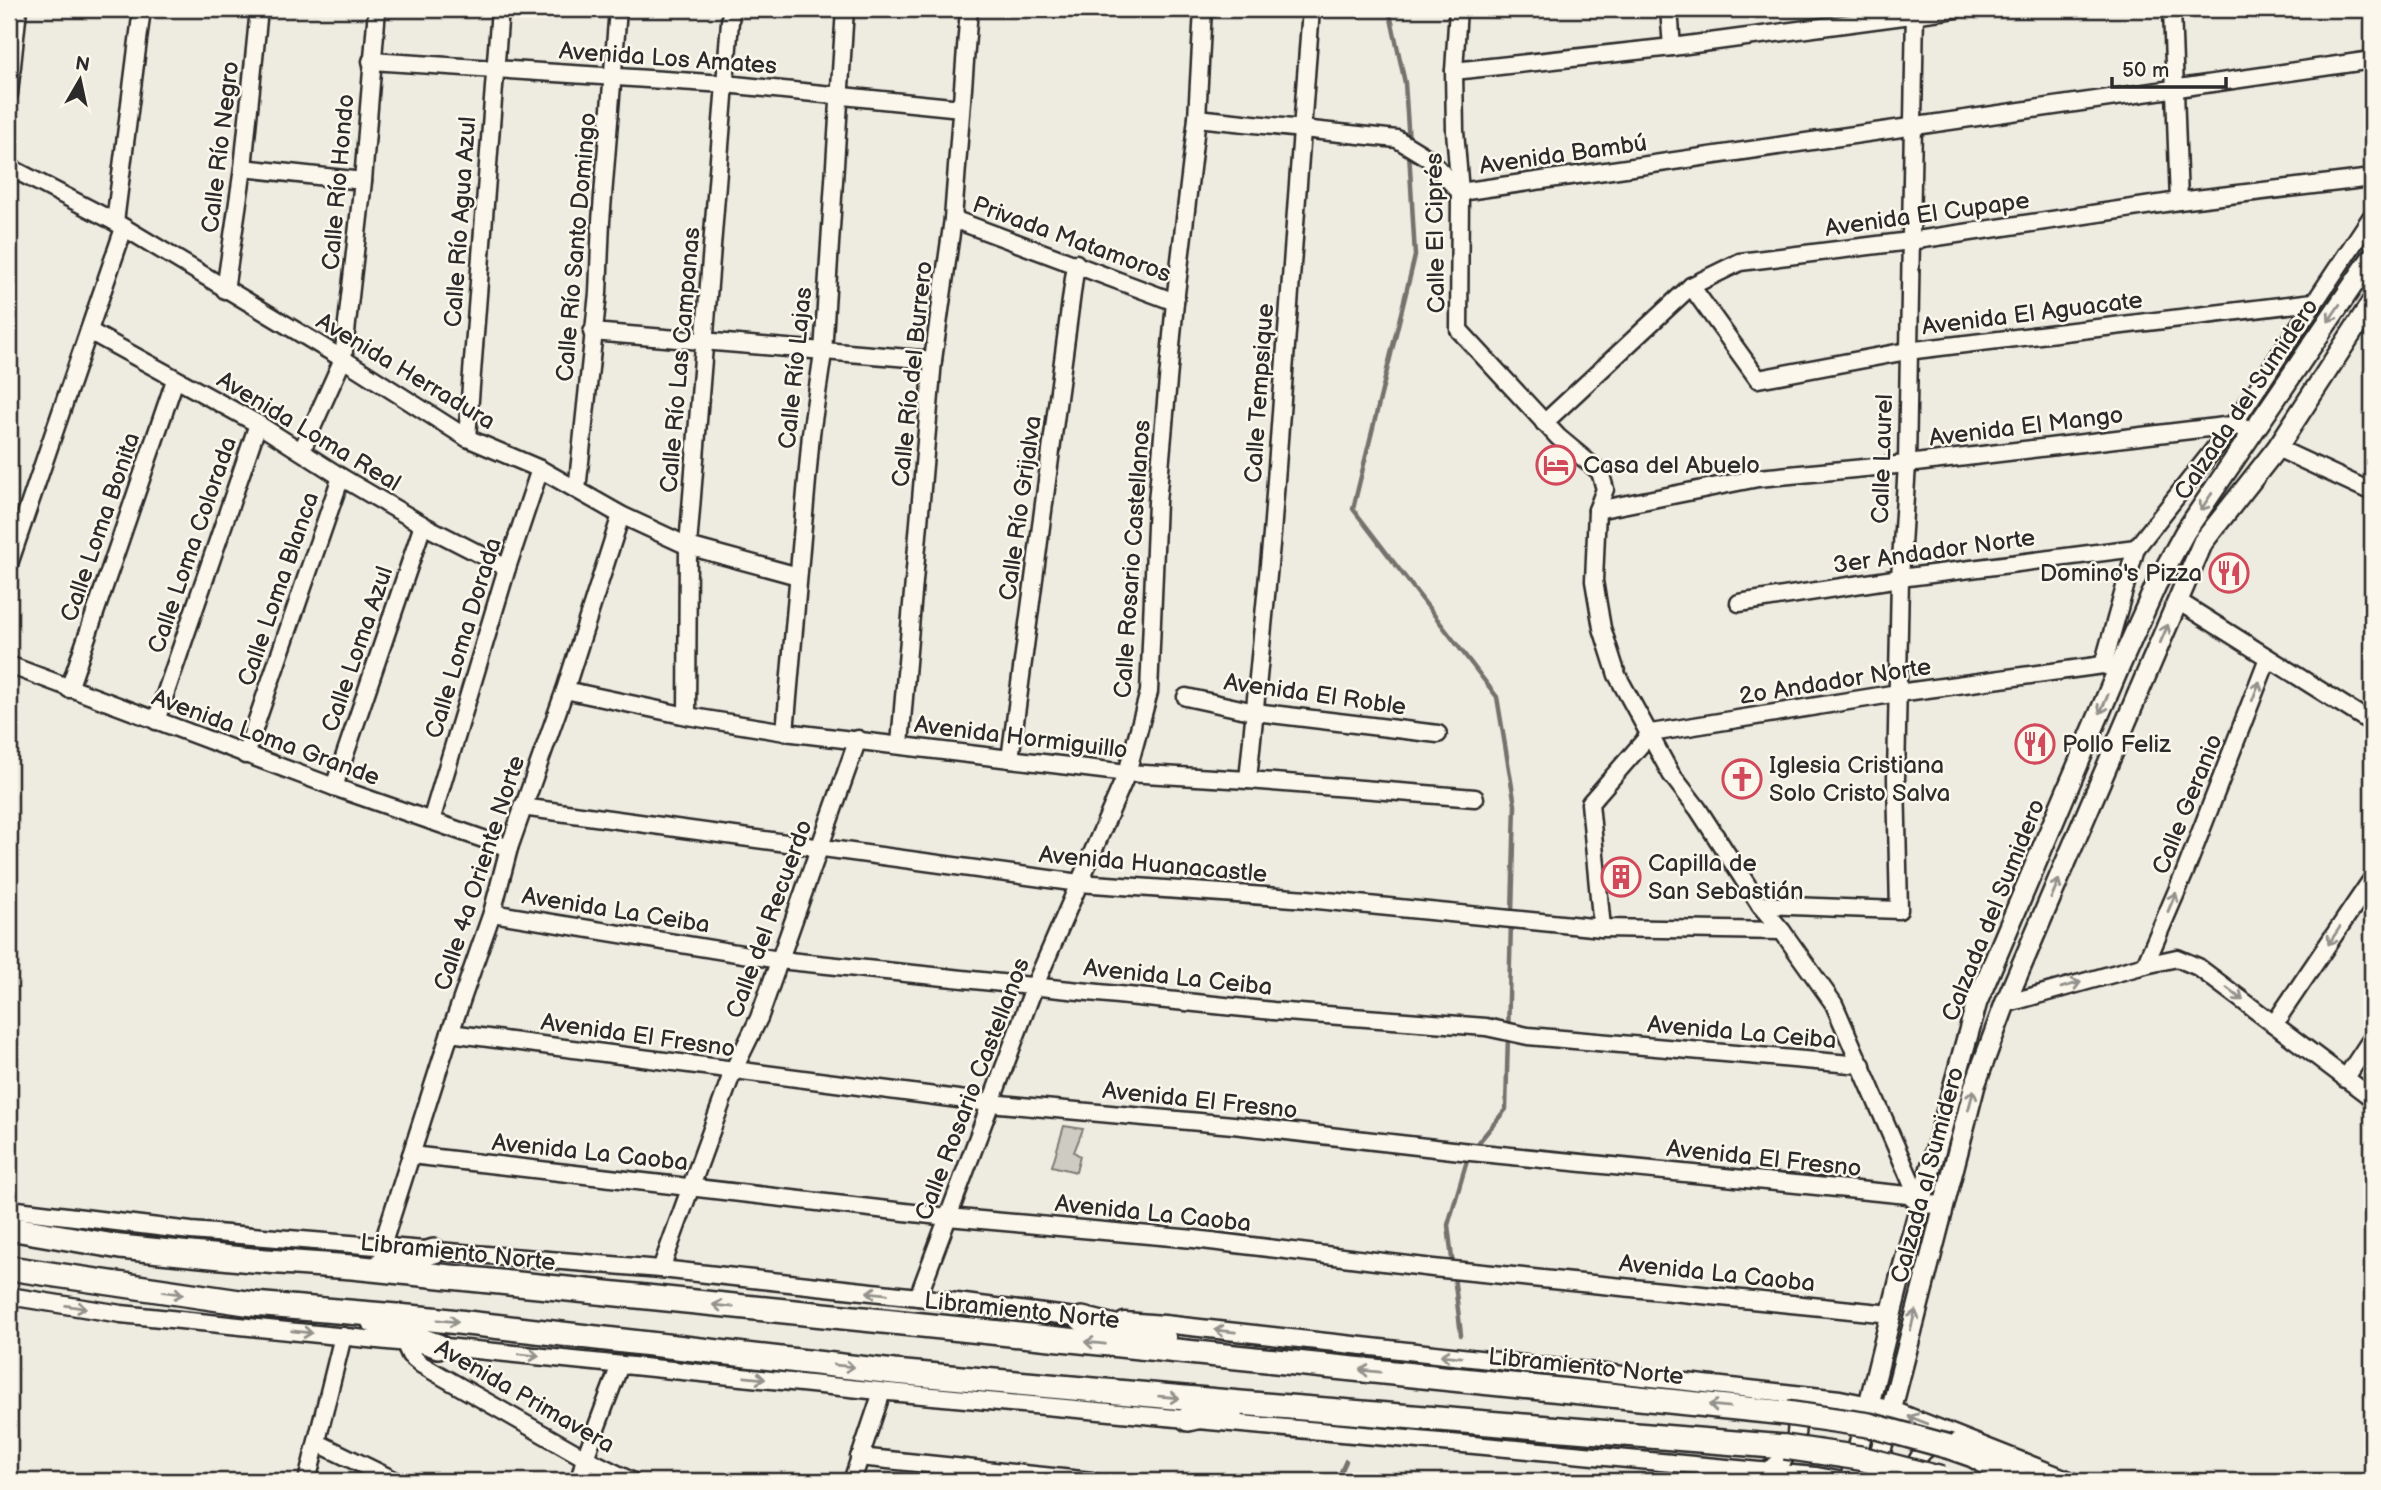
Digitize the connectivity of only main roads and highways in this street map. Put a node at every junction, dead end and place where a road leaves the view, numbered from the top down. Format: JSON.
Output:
{"nodes":[{"id":1,"x":2372,"y":257,"type":"edge"},
{"id":2,"x":2372,"y":302,"type":"edge"},
{"id":3,"x":2057,"y":816,"type":"junction"},
{"id":4,"x":2080,"y":829,"type":"junction"},
{"id":5,"x":9,"y":1228,"type":"edge"},
{"id":6,"x":434,"y":1251,"type":"road end"},
{"id":7,"x":352,"y":1267,"type":"junction"},
{"id":8,"x":9,"y":1268,"type":"edge"},
{"id":9,"x":357,"y":1312,"type":"junction"},
{"id":10,"x":1082,"y":1319,"type":"road end"},
{"id":11,"x":438,"y":1346,"type":"road end"},
{"id":12,"x":1249,"y":1359,"type":"junction"},
{"id":13,"x":1251,"y":1404,"type":"junction"},
{"id":14,"x":1188,"y":1419,"type":"road end"},
{"id":15,"x":1945,"y":1480,"type":"edge"},
{"id":16,"x":1850,"y":1481,"type":"edge"},
{"id":17,"x":1873,"y":1481,"type":"edge"},
{"id":18,"x":2020,"y":1481,"type":"edge"}],
"edges":[{"from":1,"to":3,"type":"main road","name":"Calzada del Sumidero","one_way":true},
{"from":4,"to":2,"type":"main road","name":"Calzada al Sumidero","one_way":true},
{"from":3,"to":4,"type":"main road"},
{"from":3,"to":16,"type":"main road","name":"Calzada del Sumidero"},
{"from":17,"to":4,"type":"main road","name":"Calzada al Sumidero","one_way":true},
{"from":5,"to":7,"type":"highway","name":"Libramiento Norte"},
{"from":6,"to":7,"type":"highway"},
{"from":12,"to":7,"type":"highway","name":"Libramiento Norte","one_way":true},
{"from":8,"to":9,"type":"highway","one_way":true},
{"from":9,"to":11,"type":"highway"},
{"from":9,"to":13,"type":"highway","one_way":true},
{"from":10,"to":12,"type":"highway"},
{"from":18,"to":12,"type":"highway","name":"Libramiento Norte","one_way":true,"bridge":true},
{"from":13,"to":14,"type":"highway"},
{"from":13,"to":15,"type":"highway","bridge":true}]}
